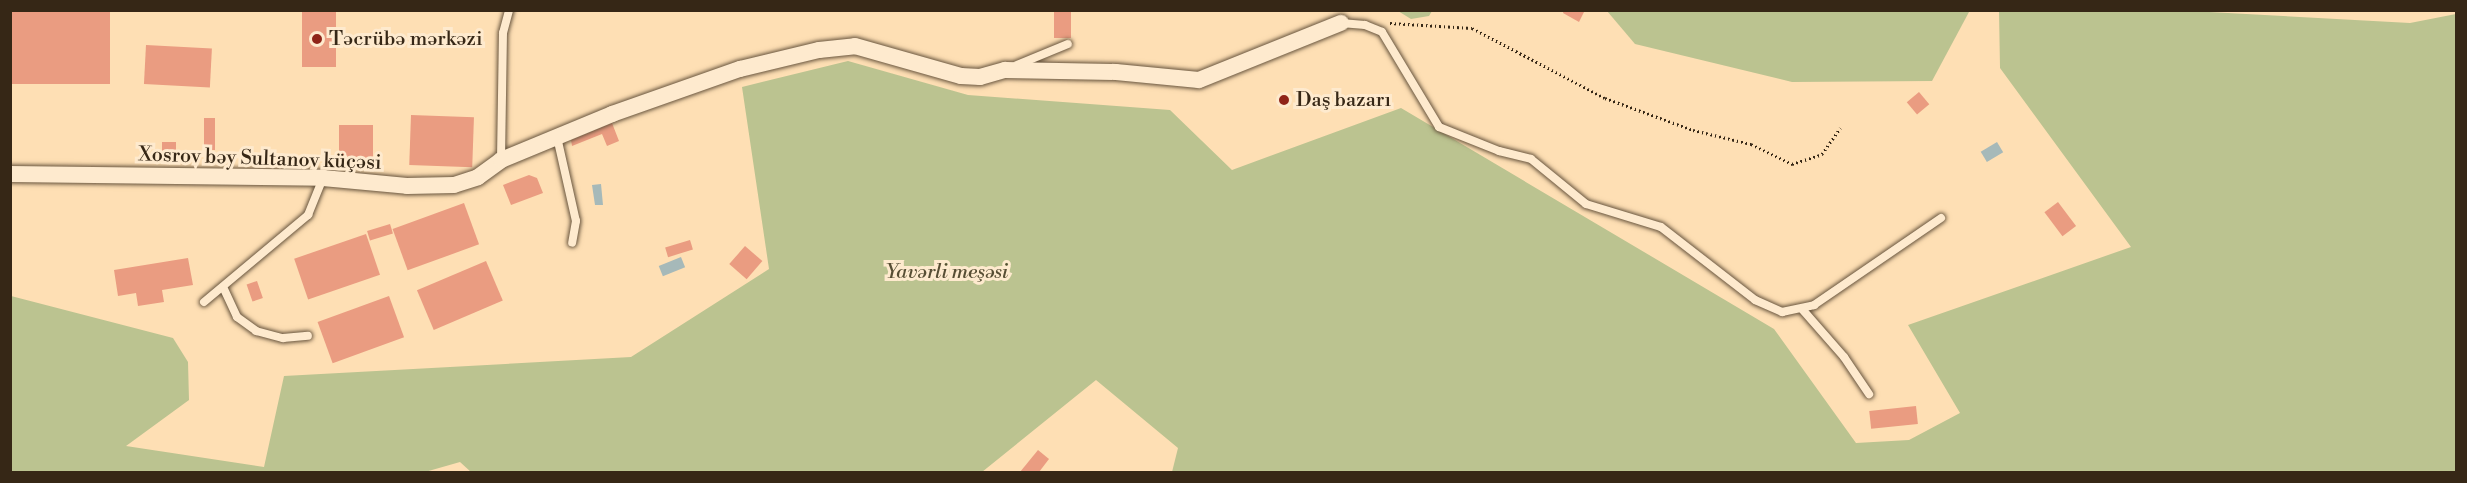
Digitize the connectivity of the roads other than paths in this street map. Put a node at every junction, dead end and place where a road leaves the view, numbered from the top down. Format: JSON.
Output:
{"nodes":[{"id":1,"x":509,"y":10,"type":"edge"},
{"id":2,"x":1341,"y":23,"type":"joint"},
{"id":3,"x":1068,"y":44,"type":"dead end"},
{"id":4,"x":1005,"y":70,"type":"junction"},
{"id":5,"x":557,"y":137,"type":"junction"},
{"id":6,"x":501,"y":160,"type":"junction"},
{"id":7,"x":10,"y":174,"type":"edge"},
{"id":8,"x":322,"y":178,"type":"junction"},
{"id":9,"x":1941,"y":218,"type":"dead end"},
{"id":10,"x":572,"y":243,"type":"dead end"},
{"id":11,"x":224,"y":289,"type":"junction"},
{"id":12,"x":204,"y":302,"type":"dead end"},
{"id":13,"x":1802,"y":309,"type":"junction"},
{"id":14,"x":308,"y":336,"type":"dead end"},
{"id":15,"x":1869,"y":394,"type":"dead end"}],
"edges":[{"from":1,"to":6,"type":"lane"},
{"from":2,"to":4,"type":"street","name":"Xosrov bəy Sultanov küçəsi"},
{"from":2,"to":13,"type":"lane"},
{"from":3,"to":4,"type":"lane"},
{"from":4,"to":5,"type":"street","name":"Xosrov bəy Sultanov küçəsi"},
{"from":5,"to":6,"type":"street","name":"Xosrov bəy Sultanov küçəsi"},
{"from":5,"to":10,"type":"lane"},
{"from":6,"to":8,"type":"street","name":"Xosrov bəy Sultanov küçəsi"},
{"from":7,"to":8,"type":"street","name":"Xosrov bəy Sultanov küçəsi"},
{"from":8,"to":11,"type":"lane"},
{"from":9,"to":13,"type":"lane"},
{"from":11,"to":12,"type":"lane"},
{"from":11,"to":14,"type":"lane"},
{"from":13,"to":15,"type":"lane"}]}
